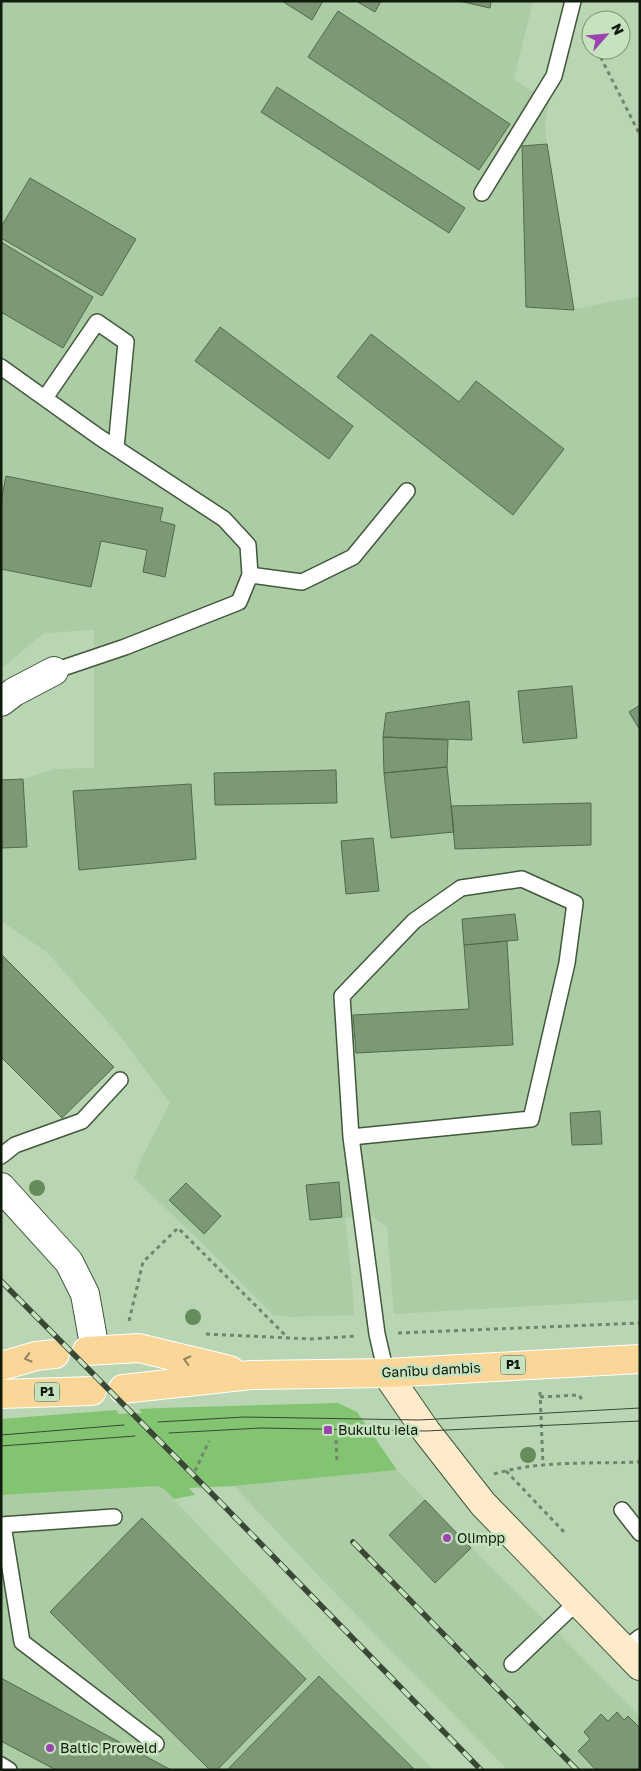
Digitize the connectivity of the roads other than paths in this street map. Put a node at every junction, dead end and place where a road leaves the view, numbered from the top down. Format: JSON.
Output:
{"nodes":[{"id":1,"x":573,"y":1,"type":"edge"},
{"id":2,"x":482,"y":193,"type":"dead end"},
{"id":3,"x":1,"y":367,"type":"edge"},
{"id":4,"x":45,"y":398,"type":"junction"},
{"id":5,"x":116,"y":448,"type":"junction"},
{"id":6,"x":407,"y":491,"type":"dead end"},
{"id":7,"x":250,"y":575,"type":"junction"},
{"id":8,"x":54,"y":671,"type":"joint"},
{"id":9,"x":1,"y":702,"type":"edge"},
{"id":10,"x":120,"y":1080,"type":"dead end"},
{"id":11,"x":351,"y":1137,"type":"junction"},
{"id":12,"x":1,"y":1156,"type":"edge"},
{"id":13,"x":1,"y":1187,"type":"edge"},
{"id":14,"x":91,"y":1351,"type":"joint"},
{"id":15,"x":55,"y":1354,"type":"dead end"},
{"id":16,"x":640,"y":1359,"type":"edge"},
{"id":17,"x":1,"y":1366,"type":"edge"},
{"id":18,"x":386,"y":1372,"type":"junction"},
{"id":19,"x":251,"y":1376,"type":"junction"},
{"id":20,"x":123,"y":1388,"type":"dead end"},
{"id":21,"x":92,"y":1391,"type":"dead end"},
{"id":22,"x":1,"y":1394,"type":"edge"},
{"id":23,"x":622,"y":1510,"type":"dead end"},
{"id":24,"x":114,"y":1517,"type":"dead end"},
{"id":25,"x":2,"y":1525,"type":"edge"},
{"id":26,"x":640,"y":1533,"type":"edge"},
{"id":27,"x":577,"y":1602,"type":"junction"},
{"id":28,"x":635,"y":1651,"type":"edge"},
{"id":29,"x":512,"y":1664,"type":"dead end"},
{"id":30,"x":156,"y":1744,"type":"dead end"},
{"id":31,"x":1,"y":1765,"type":"edge"},
{"id":32,"x":9,"y":1770,"type":"edge"}],
"edges":[{"from":1,"to":2,"type":"lane"},
{"from":3,"to":4,"type":"lane"},
{"from":4,"to":5,"type":"lane"},
{"from":4,"to":5,"type":"lane"},
{"from":5,"to":7,"type":"lane"},
{"from":6,"to":7,"type":"lane"},
{"from":7,"to":8,"type":"lane"},
{"from":8,"to":9,"type":"street"},
{"from":10,"to":12,"type":"lane"},
{"from":11,"to":11,"type":"lane"},
{"from":11,"to":18,"type":"lane"},
{"from":13,"to":14,"type":"street"},
{"from":19,"to":14,"type":"main road","name":"Ganību dambis","number":"P1","one_way":true},
{"from":15,"to":17,"type":"main road","one_way":true},
{"from":16,"to":18,"type":"main road","name":"Ganību dambis","number":"P1"},
{"from":18,"to":19,"type":"main road","name":"Ganību dambis","number":"P1"},
{"from":18,"to":27,"type":"street"},
{"from":19,"to":20,"type":"main road","name":"Ganību dambis","number":"P1"},
{"from":21,"to":22,"type":"main road","number":"P1"},
{"from":23,"to":26,"type":"lane"},
{"from":24,"to":25,"type":"lane"},
{"from":25,"to":30,"type":"lane"},
{"from":27,"to":28,"type":"street"},
{"from":27,"to":29,"type":"lane"},
{"from":31,"to":32,"type":"lane"}]}
